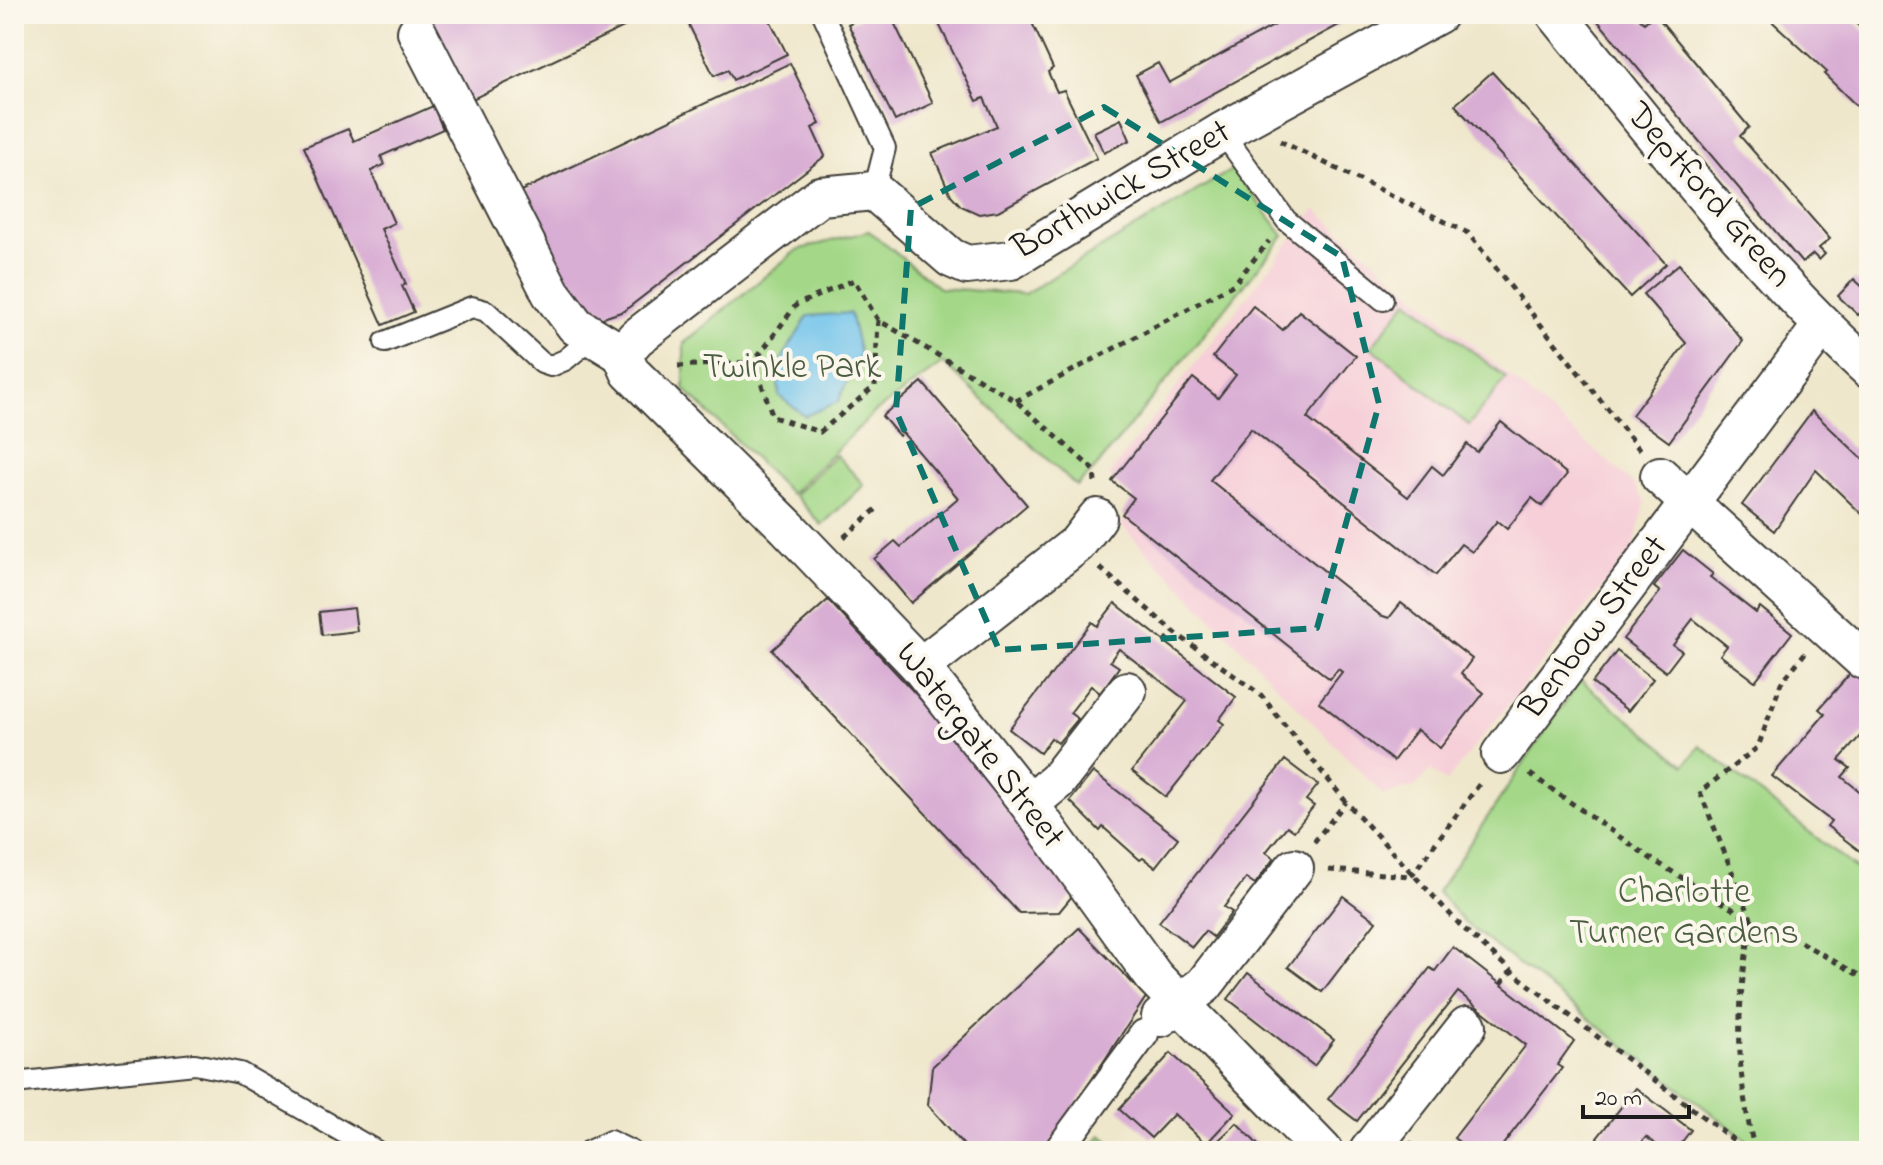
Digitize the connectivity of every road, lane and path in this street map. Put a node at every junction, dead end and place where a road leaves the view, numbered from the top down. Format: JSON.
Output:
{"nodes":[{"id":1,"x":823,"y":14,"type":"edge"},
{"id":2,"x":1438,"y":14,"type":"edge"},
{"id":3,"x":1556,"y":14,"type":"edge"},
{"id":4,"x":417,"y":32,"type":"dead end"},
{"id":5,"x":1232,"y":127,"type":"junction"},
{"id":6,"x":874,"y":191,"type":"junction"},
{"id":7,"x":1286,"y":220,"type":"junction"},
{"id":8,"x":1383,"y":300,"type":"dead end"},
{"id":9,"x":878,"y":320,"type":"junction"},
{"id":10,"x":1822,"y":326,"type":"junction"},
{"id":11,"x":385,"y":342,"type":"dead end"},
{"id":12,"x":607,"y":346,"type":"junction"},
{"id":13,"x":754,"y":362,"type":"junction"},
{"id":14,"x":1869,"y":369,"type":"edge"},
{"id":15,"x":1016,"y":401,"type":"junction"},
{"id":16,"x":1094,"y":470,"type":"dead end"},
{"id":17,"x":1660,"y":476,"type":"joint"},
{"id":18,"x":1689,"y":503,"type":"junction"},
{"id":19,"x":880,"y":506,"type":"dead end"},
{"id":20,"x":1087,"y":531,"type":"joint"},
{"id":21,"x":819,"y":559,"type":"junction"},
{"id":22,"x":1826,"y":627,"type":"junction"},
{"id":23,"x":1174,"y":632,"type":"junction"},
{"id":24,"x":1165,"y":642,"type":"dead end"},
{"id":25,"x":1862,"y":659,"type":"dead end"},
{"id":26,"x":918,"y":664,"type":"junction"},
{"id":27,"x":1127,"y":691,"type":"dead end"},
{"id":28,"x":1501,"y":754,"type":"junction"},
{"id":29,"x":1346,"y":802,"type":"junction"},
{"id":30,"x":1029,"y":804,"type":"junction"},
{"id":31,"x":1294,"y":868,"type":"junction"},
{"id":32,"x":1411,"y":876,"type":"junction"},
{"id":33,"x":1752,"y":921,"type":"junction"},
{"id":34,"x":1511,"y":971,"type":"junction"},
{"id":35,"x":1869,"y":981,"type":"edge"},
{"id":36,"x":1501,"y":984,"type":"dead end"},
{"id":37,"x":1160,"y":1019,"type":"junction"},
{"id":38,"x":1467,"y":1026,"type":"dead end"},
{"id":39,"x":14,"y":1083,"type":"edge"},
{"id":40,"x":376,"y":1151,"type":"edge"},
{"id":41,"x":589,"y":1151,"type":"edge"},
{"id":42,"x":631,"y":1151,"type":"edge"},
{"id":43,"x":1058,"y":1151,"type":"edge"},
{"id":44,"x":1323,"y":1151,"type":"edge"},
{"id":45,"x":1369,"y":1151,"type":"edge"},
{"id":46,"x":1748,"y":1151,"type":"edge"},
{"id":47,"x":1755,"y":1151,"type":"edge"}],
"edges":[{"from":1,"to":6,"type":"lane"},
{"from":2,"to":5,"type":"street","name":"Borthwick Street"},
{"from":3,"to":10,"type":"street","name":"Deptford Green"},
{"from":4,"to":12,"type":"street","name":"Watergate Street"},
{"from":5,"to":6,"type":"street","name":"Borthwick Street"},
{"from":5,"to":7,"type":"lane"},
{"from":5,"to":17,"type":"path"},
{"from":6,"to":12,"type":"street"},
{"from":7,"to":8,"type":"lane"},
{"from":7,"to":15,"type":"path"},
{"from":9,"to":13,"type":"path"},
{"from":9,"to":13,"type":"path"},
{"from":9,"to":15,"type":"path"},
{"from":10,"to":14,"type":"street","name":"Deptford Green"},
{"from":10,"to":18,"type":"street","name":"Benbow Street"},
{"from":11,"to":12,"type":"lane"},
{"from":12,"to":13,"type":"path"},
{"from":12,"to":21,"type":"street","name":"Watergate Street"},
{"from":15,"to":16,"type":"path"},
{"from":17,"to":18,"type":"street","name":"Benbow Street"},
{"from":18,"to":22,"type":"street","name":"Benbow Street"},
{"from":18,"to":28,"type":"street","name":"Benbow Street"},
{"from":19,"to":21,"type":"path"},
{"from":20,"to":23,"type":"path"},
{"from":20,"to":26,"type":"street"},
{"from":21,"to":26,"type":"street","name":"Watergate Street"},
{"from":22,"to":25,"type":"street","name":"Benbow Street"},
{"from":22,"to":33,"type":"path"},
{"from":23,"to":24,"type":"path"},
{"from":23,"to":29,"type":"path"},
{"from":26,"to":30,"type":"street","name":"Watergate Street"},
{"from":27,"to":30,"type":"street"},
{"from":28,"to":32,"type":"path"},
{"from":28,"to":33,"type":"path"},
{"from":29,"to":31,"type":"path"},
{"from":29,"to":32,"type":"path"},
{"from":30,"to":37,"type":"street","name":"Watergate Street"},
{"from":31,"to":32,"type":"path"},
{"from":31,"to":37,"type":"street"},
{"from":32,"to":34,"type":"path"},
{"from":33,"to":35,"type":"path"},
{"from":33,"to":47,"type":"path"},
{"from":34,"to":36,"type":"path"},
{"from":34,"to":46,"type":"path"},
{"from":37,"to":43,"type":"street"},
{"from":37,"to":44,"type":"street","name":"Watergate Street"},
{"from":38,"to":45,"type":"street"},
{"from":39,"to":40,"type":"lane"},
{"from":41,"to":42,"type":"lane"}]}
